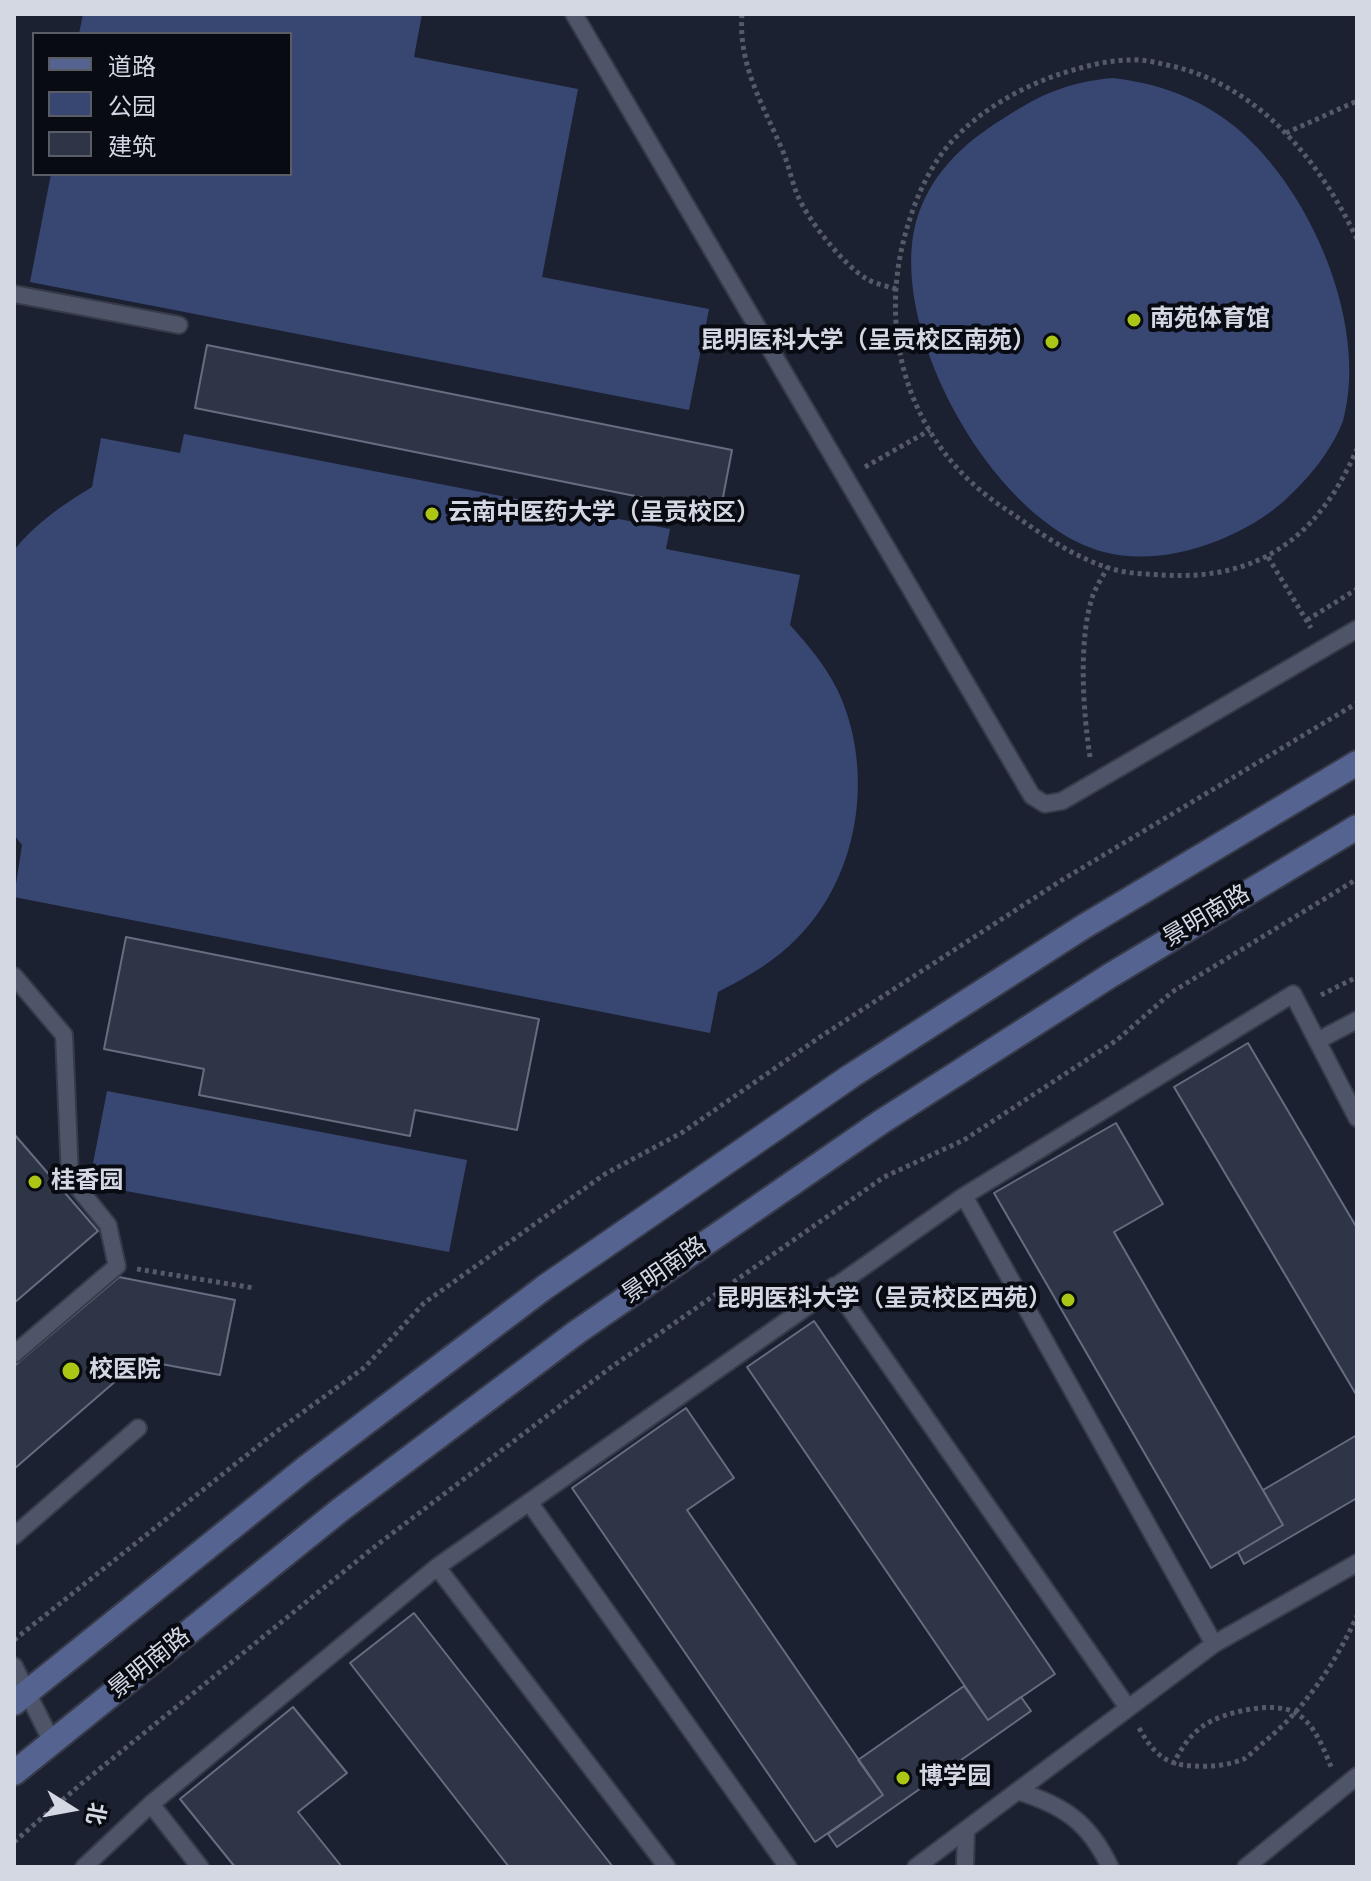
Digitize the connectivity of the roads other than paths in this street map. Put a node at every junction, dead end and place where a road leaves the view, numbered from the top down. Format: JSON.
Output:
{"nodes":[{"id":1,"x":574,"y":14,"type":"edge"},
{"id":2,"x":14,"y":294,"type":"edge"},
{"id":3,"x":179,"y":325,"type":"dead end"},
{"id":4,"x":1357,"y":629,"type":"edge"},
{"id":5,"x":1357,"y":763,"type":"edge"},
{"id":6,"x":1357,"y":827,"type":"edge"},
{"id":7,"x":14,"y":976,"type":"edge"},
{"id":8,"x":1357,"y":1020,"type":"edge"},
{"id":9,"x":1317,"y":1041,"type":"junction"},
{"id":10,"x":1357,"y":1118,"type":"edge"},
{"id":11,"x":964,"y":1196,"type":"junction"},
{"id":12,"x":834,"y":1286,"type":"junction"},
{"id":13,"x":14,"y":1354,"type":"edge"},
{"id":14,"x":138,"y":1428,"type":"dead end"},
{"id":15,"x":529,"y":1502,"type":"junction"},
{"id":16,"x":14,"y":1536,"type":"edge"},
{"id":17,"x":1353,"y":1566,"type":"edge"},
{"id":18,"x":437,"y":1567,"type":"junction"},
{"id":19,"x":1357,"y":1583,"type":"edge"},
{"id":20,"x":1214,"y":1644,"type":"junction"},
{"id":21,"x":14,"y":1666,"type":"edge"},
{"id":22,"x":20,"y":1698,"type":"edge"},
{"id":23,"x":1128,"y":1708,"type":"junction"},
{"id":24,"x":52,"y":1742,"type":"junction"},
{"id":25,"x":14,"y":1773,"type":"edge"},
{"id":26,"x":1357,"y":1776,"type":"edge"},
{"id":27,"x":1017,"y":1791,"type":"junction"},
{"id":28,"x":151,"y":1804,"type":"junction"},
{"id":29,"x":966,"y":1830,"type":"junction"},
{"id":30,"x":1255,"y":1864,"type":"edge"},
{"id":31,"x":84,"y":1867,"type":"edge"},
{"id":32,"x":200,"y":1867,"type":"edge"},
{"id":33,"x":667,"y":1867,"type":"edge"},
{"id":34,"x":788,"y":1867,"type":"edge"},
{"id":35,"x":916,"y":1867,"type":"edge"},
{"id":36,"x":965,"y":1867,"type":"edge"},
{"id":37,"x":1110,"y":1867,"type":"edge"}],
"edges":[{"from":1,"to":4,"type":"lane"},
{"from":2,"to":3,"type":"lane"},
{"from":5,"to":22,"type":"street"},
{"from":6,"to":24,"type":"street","name":"景明南路"},
{"from":7,"to":13,"type":"lane"},
{"from":8,"to":9,"type":"lane"},
{"from":9,"to":10,"type":"lane"},
{"from":9,"to":11,"type":"lane"},
{"from":11,"to":12,"type":"lane"},
{"from":11,"to":20,"type":"lane"},
{"from":12,"to":15,"type":"lane"},
{"from":12,"to":23,"type":"lane"},
{"from":14,"to":16,"type":"lane"},
{"from":15,"to":18,"type":"lane"},
{"from":15,"to":34,"type":"lane"},
{"from":17,"to":19,"type":"lane"},
{"from":17,"to":20,"type":"lane"},
{"from":18,"to":28,"type":"lane"},
{"from":18,"to":33,"type":"lane"},
{"from":20,"to":23,"type":"lane"},
{"from":21,"to":22,"type":"lane"},
{"from":22,"to":24,"type":"lane"},
{"from":23,"to":27,"type":"lane"},
{"from":24,"to":25,"type":"street","name":"景明南路"},
{"from":26,"to":30,"type":"lane"},
{"from":27,"to":29,"type":"lane"},
{"from":27,"to":37,"type":"lane"},
{"from":28,"to":31,"type":"lane"},
{"from":28,"to":32,"type":"lane"},
{"from":29,"to":35,"type":"lane"},
{"from":29,"to":36,"type":"lane"}]}
